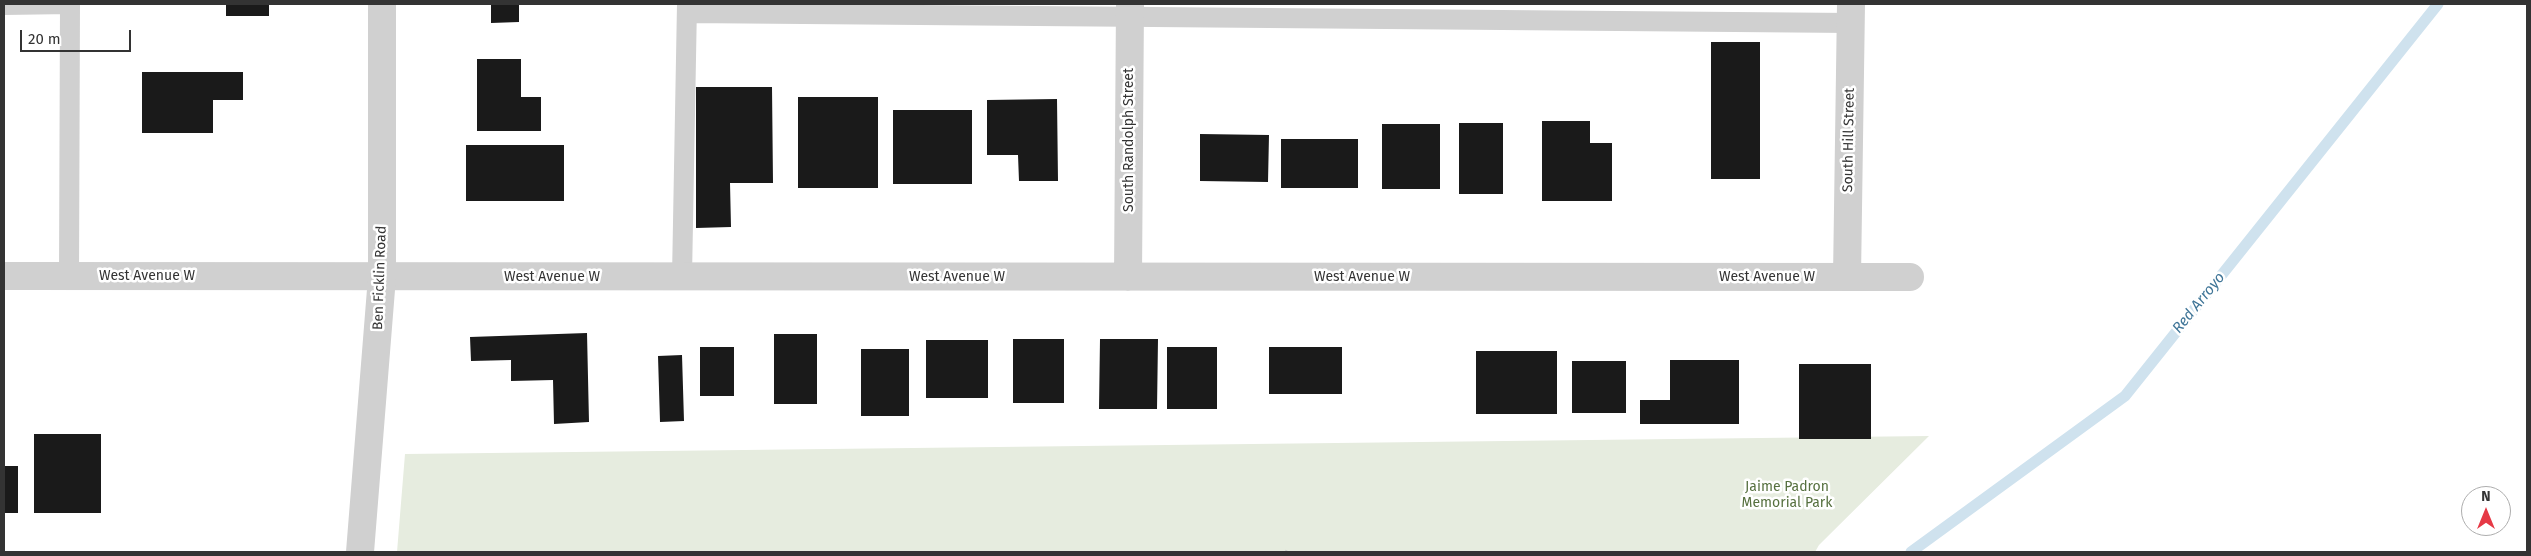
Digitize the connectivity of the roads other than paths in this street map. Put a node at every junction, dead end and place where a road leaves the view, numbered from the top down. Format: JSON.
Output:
{"nodes":[{"id":1,"x":70,"y":4,"type":"edge"},
{"id":2,"x":382,"y":4,"type":"edge"},
{"id":3,"x":4,"y":5,"type":"edge"},
{"id":4,"x":687,"y":8,"type":"edge"},
{"id":5,"x":1130,"y":10,"type":"edge"},
{"id":6,"x":1851,"y":14,"type":"edge"},
{"id":7,"x":4,"y":276,"type":"edge"},
{"id":8,"x":69,"y":276,"type":"junction"},
{"id":9,"x":382,"y":277,"type":"junction"},
{"id":10,"x":682,"y":277,"type":"junction"},
{"id":11,"x":1128,"y":277,"type":"junction"},
{"id":12,"x":1848,"y":277,"type":"junction"},
{"id":13,"x":1910,"y":277,"type":"dead end"},
{"id":14,"x":360,"y":552,"type":"edge"}],
"edges":[{"from":1,"to":3,"type":"lane"},
{"from":1,"to":8,"type":"lane"},
{"from":2,"to":9,"type":"street","name":"Ben Ficklin Road"},
{"from":4,"to":5,"type":"lane"},
{"from":4,"to":10,"type":"lane"},
{"from":5,"to":6,"type":"lane"},
{"from":5,"to":11,"type":"street","name":"South Randolph Street"},
{"from":6,"to":12,"type":"street","name":"South Hill Street"},
{"from":7,"to":8,"type":"street","name":"West Avenue W"},
{"from":8,"to":9,"type":"street","name":"West Avenue W"},
{"from":9,"to":10,"type":"street","name":"West Avenue W"},
{"from":9,"to":14,"type":"street","name":"Ben Ficklin Road"},
{"from":10,"to":11,"type":"street","name":"West Avenue W"},
{"from":11,"to":12,"type":"street","name":"West Avenue W"},
{"from":12,"to":13,"type":"street","name":"West Avenue W"}]}
